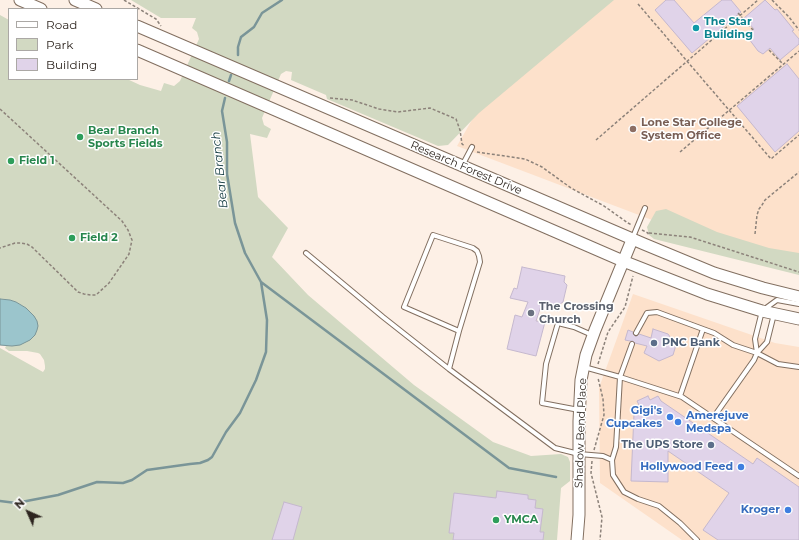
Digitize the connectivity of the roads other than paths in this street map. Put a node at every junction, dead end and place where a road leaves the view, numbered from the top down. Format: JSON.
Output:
{"nodes":[{"id":1,"x":20,"y":0,"type":"edge"},
{"id":2,"x":75,"y":0,"type":"edge"},
{"id":3,"x":39,"y":8,"type":"edge"},
{"id":4,"x":94,"y":8,"type":"edge"},
{"id":5,"x":138,"y":26,"type":"edge"},
{"id":6,"x":138,"y":50,"type":"edge"},
{"id":7,"x":471,"y":148,"type":"road end"},
{"id":8,"x":462,"y":166,"type":"junction"},
{"id":9,"x":644,"y":208,"type":"dead end"},
{"id":10,"x":632,"y":240,"type":"junction"},
{"id":11,"x":306,"y":253,"type":"dead end"},
{"id":12,"x":623,"y":262,"type":"junction"},
{"id":13,"x":799,"y":297,"type":"edge"},
{"id":14,"x":799,"y":304,"type":"edge"},
{"id":15,"x":762,"y":311,"type":"junction"},
{"id":16,"x":775,"y":314,"type":"junction"},
{"id":17,"x":799,"y":319,"type":"edge"},
{"id":18,"x":703,"y":329,"type":"junction"},
{"id":19,"x":458,"y":331,"type":"junction"},
{"id":20,"x":636,"y":333,"type":"dead end"},
{"id":21,"x":593,"y":335,"type":"junction"},
{"id":22,"x":632,"y":344,"type":"dead end"},
{"id":23,"x":757,"y":353,"type":"junction"},
{"id":24,"x":584,"y":367,"type":"junction"},
{"id":25,"x":799,"y":367,"type":"edge"},
{"id":26,"x":449,"y":369,"type":"junction"},
{"id":27,"x":620,"y":377,"type":"junction"},
{"id":28,"x":680,"y":396,"type":"junction"},
{"id":29,"x":580,"y":410,"type":"junction"},
{"id":30,"x":713,"y":418,"type":"junction"},
{"id":31,"x":579,"y":454,"type":"junction"},
{"id":32,"x":612,"y":460,"type":"junction"},
{"id":33,"x":799,"y":476,"type":"edge"},
{"id":34,"x":577,"y":540,"type":"edge"},
{"id":35,"x":697,"y":540,"type":"edge"}],
"edges":[{"from":1,"to":3,"type":"main road"},
{"from":2,"to":4,"type":"main road"},
{"from":5,"to":8,"type":"main road","name":"Research Forest Drive"},
{"from":6,"to":12,"type":"main road","name":"Research Forest Drive"},
{"from":7,"to":8,"type":"lane"},
{"from":8,"to":10,"type":"main road","name":"Research Forest Drive"},
{"from":9,"to":10,"type":"lane"},
{"from":10,"to":12,"type":"main road","name":"Shadow Bend Place"},
{"from":10,"to":13,"type":"main road","name":"Research Forest Drive"},
{"from":11,"to":26,"type":"lane"},
{"from":12,"to":15,"type":"main road","name":"Research Forest Drive"},
{"from":12,"to":21,"type":"main road","name":"Shadow Bend Place"},
{"from":14,"to":15,"type":"lane"},
{"from":15,"to":16,"type":"main road","name":"Research Forest Drive"},
{"from":15,"to":23,"type":"lane"},
{"from":16,"to":17,"type":"main road","name":"Research Forest Drive"},
{"from":16,"to":23,"type":"lane"},
{"from":18,"to":20,"type":"lane"},
{"from":18,"to":23,"type":"lane"},
{"from":18,"to":28,"type":"lane"},
{"from":19,"to":19,"type":"lane"},
{"from":19,"to":26,"type":"lane"},
{"from":21,"to":24,"type":"main road","name":"Shadow Bend Place"},
{"from":21,"to":29,"type":"lane"},
{"from":22,"to":27,"type":"lane"},
{"from":23,"to":25,"type":"lane"},
{"from":23,"to":30,"type":"lane"},
{"from":24,"to":27,"type":"lane"},
{"from":24,"to":29,"type":"main road","name":"Shadow Bend Place"},
{"from":26,"to":31,"type":"lane"},
{"from":27,"to":28,"type":"lane"},
{"from":27,"to":32,"type":"lane"},
{"from":28,"to":30,"type":"lane"},
{"from":29,"to":31,"type":"main road","name":"Shadow Bend Place"},
{"from":30,"to":33,"type":"lane"},
{"from":31,"to":32,"type":"lane"},
{"from":31,"to":34,"type":"main road","name":"Shadow Bend Place"},
{"from":32,"to":35,"type":"lane"}]}
